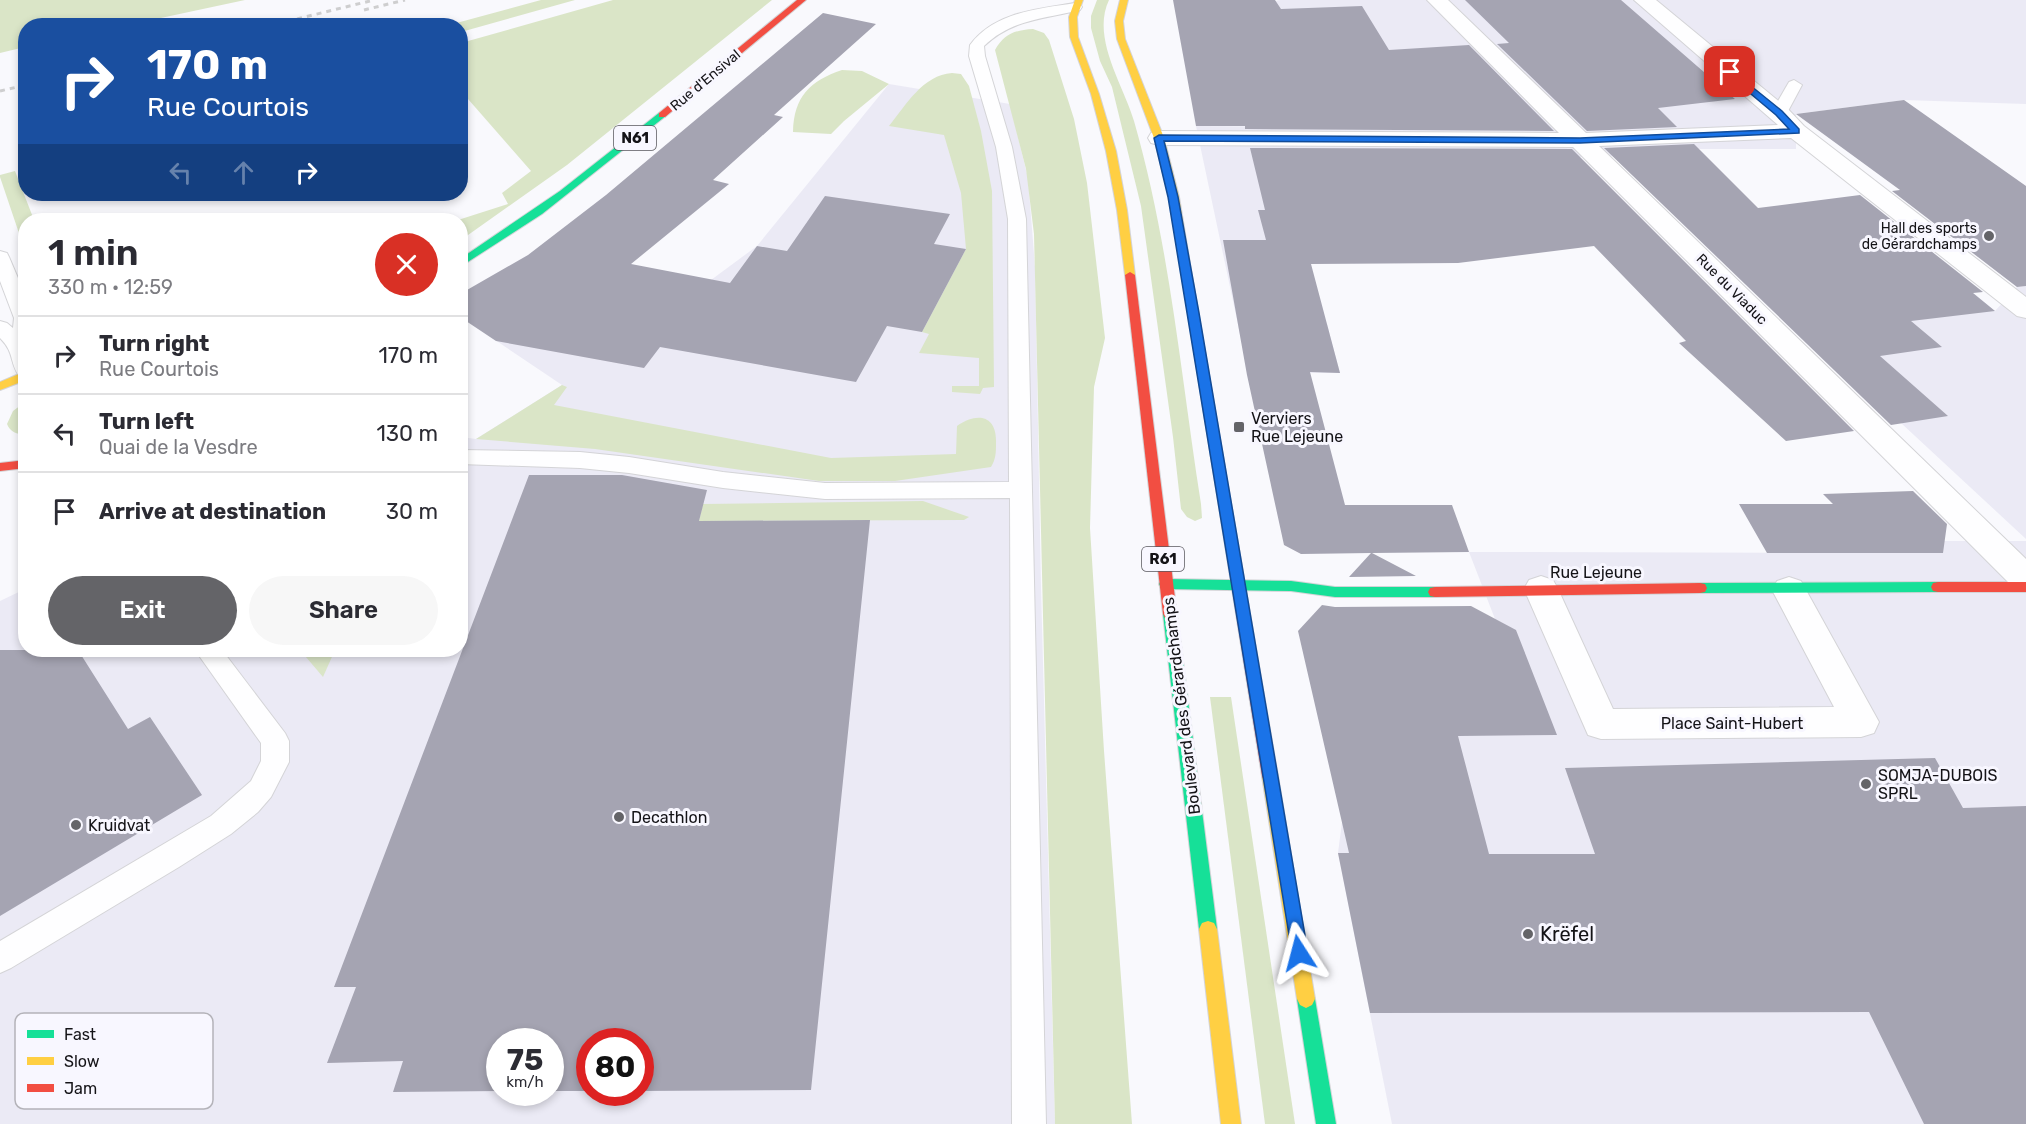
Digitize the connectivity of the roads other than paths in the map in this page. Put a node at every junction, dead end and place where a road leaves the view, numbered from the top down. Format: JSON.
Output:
{"nodes":[{"id":1,"x":802,"y":0,"type":"edge"},
{"id":2,"x":1124,"y":0,"type":"edge"},
{"id":3,"x":1437,"y":0,"type":"edge"},
{"id":4,"x":1644,"y":0,"type":"edge"},
{"id":5,"x":1077,"y":4,"type":"edge"},
{"id":6,"x":1794,"y":85,"type":"dead end"},
{"id":7,"x":1779,"y":113,"type":"junction"},
{"id":8,"x":1796,"y":131,"type":"junction"},
{"id":9,"x":1159,"y":138,"type":"junction"},
{"id":10,"x":1580,"y":141,"type":"junction"},
{"id":11,"x":0,"y":257,"type":"edge"},
{"id":12,"x":468,"y":259,"type":"edge"},
{"id":13,"x":18,"y":303,"type":"edge"},
{"id":14,"x":2026,"y":310,"type":"edge"},
{"id":15,"x":0,"y":327,"type":"edge"},
{"id":16,"x":18,"y":338,"type":"edge"},
{"id":17,"x":18,"y":377,"type":"edge"},
{"id":18,"x":0,"y":386,"type":"edge"},
{"id":19,"x":468,"y":457,"type":"edge"},
{"id":20,"x":18,"y":465,"type":"edge"},
{"id":21,"x":1,"y":467,"type":"edge"},
{"id":22,"x":1022,"y":490,"type":"junction"},
{"id":23,"x":2026,"y":579,"type":"edge"},
{"id":24,"x":1166,"y":584,"type":"junction"},
{"id":25,"x":1240,"y":585,"type":"junction"},
{"id":26,"x":2026,"y":588,"type":"edge"},
{"id":27,"x":1542,"y":589,"type":"junction"},
{"id":28,"x":1789,"y":590,"type":"junction"},
{"id":29,"x":213,"y":657,"type":"edge"},
{"id":30,"x":0,"y":958,"type":"edge"},
{"id":31,"x":1029,"y":1124,"type":"edge"},
{"id":32,"x":1231,"y":1124,"type":"edge"},
{"id":33,"x":1326,"y":1124,"type":"edge"}],
"edges":[{"from":1,"to":12,"type":"main road","name":"Rue d'Ensival","number":"N61"},
{"from":2,"to":9,"type":"main road"},
{"from":3,"to":10,"type":"street","name":"Rue du Viaduc"},
{"from":4,"to":7,"type":"street"},
{"from":5,"to":22,"type":"lane","name":"Boulevard des Gérardchamps"},
{"from":5,"to":24,"type":"main road","name":"Boulevard des Gérardchamps","number":"R61"},
{"from":6,"to":7,"type":"lane"},
{"from":7,"to":8,"type":"street"},
{"from":8,"to":10,"type":"street"},
{"from":8,"to":14,"type":"street"},
{"from":9,"to":10,"type":"street"},
{"from":9,"to":25,"type":"main road"},
{"from":10,"to":23,"type":"street","name":"Rue du Viaduc"},
{"from":11,"to":13,"type":"lane"},
{"from":15,"to":16,"type":"lane"},
{"from":17,"to":18,"type":"main road"},
{"from":19,"to":22,"type":"lane"},
{"from":20,"to":21,"type":"main road"},
{"from":22,"to":31,"type":"lane","name":"Boulevard des Gérardchamps"},
{"from":24,"to":25,"type":"main road","name":"Rue Lejeune"},
{"from":24,"to":32,"type":"main road","name":"Boulevard des Gérardchamps","number":"R61"},
{"from":25,"to":27,"type":"main road","name":"Rue Lejeune"},
{"from":25,"to":33,"type":"main road"},
{"from":26,"to":28,"type":"main road","name":"Rue Lejeune"},
{"from":27,"to":28,"type":"main road","name":"Rue Lejeune"},
{"from":27,"to":28,"type":"street","name":"Place Saint-Hubert"},
{"from":29,"to":30,"type":"lane"}]}
